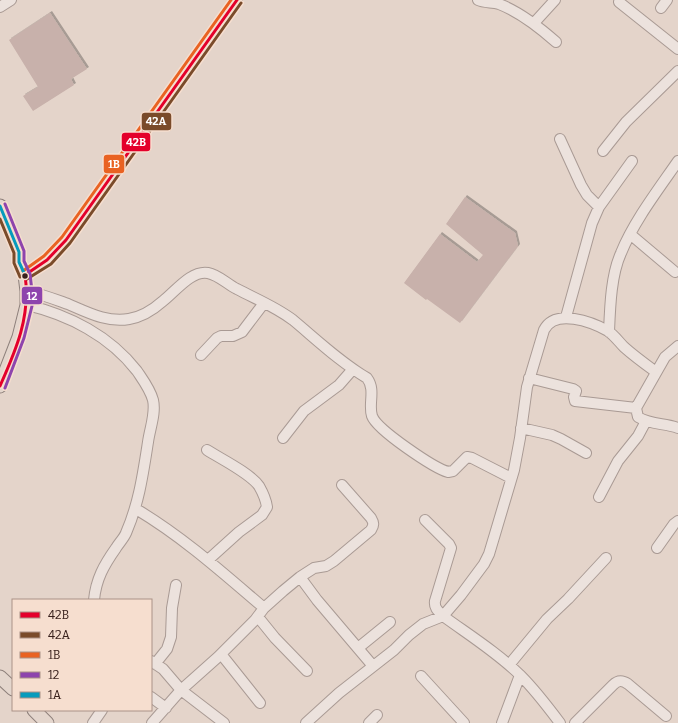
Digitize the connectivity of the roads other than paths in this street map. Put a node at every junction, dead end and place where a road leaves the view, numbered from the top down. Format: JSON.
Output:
{"nodes":[{"id":1,"x":11,"y":0,"type":"edge"},
{"id":2,"x":237,"y":0,"type":"edge"},
{"id":3,"x":478,"y":0,"type":"edge"},
{"id":4,"x":555,"y":0,"type":"edge"},
{"id":5,"x":619,"y":2,"type":"dead end"},
{"id":6,"x":0,"y":7,"type":"edge"},
{"id":7,"x":534,"y":24,"type":"junction"},
{"id":8,"x":556,"y":42,"type":"dead end"},
{"id":9,"x":678,"y":49,"type":"edge"},
{"id":10,"x":678,"y":71,"type":"edge"},
{"id":11,"x":560,"y":139,"type":"dead end"},
{"id":12,"x":603,"y":151,"type":"dead end"},
{"id":13,"x":632,"y":161,"type":"dead end"},
{"id":14,"x":678,"y":161,"type":"edge"},
{"id":15,"x":0,"y":206,"type":"edge"},
{"id":16,"x":599,"y":207,"type":"junction"},
{"id":17,"x":0,"y":228,"type":"edge"},
{"id":18,"x":630,"y":234,"type":"junction"},
{"id":19,"x":19,"y":262,"type":"junction"},
{"id":20,"x":675,"y":272,"type":"dead end"},
{"id":21,"x":25,"y":275,"type":"junction"},
{"id":22,"x":27,"y":291,"type":"junction"},
{"id":23,"x":264,"y":303,"type":"junction"},
{"id":24,"x":27,"y":305,"type":"junction"},
{"id":25,"x":566,"y":317,"type":"junction"},
{"id":26,"x":609,"y":332,"type":"junction"},
{"id":27,"x":678,"y":346,"type":"edge"},
{"id":28,"x":201,"y":354,"type":"dead end"},
{"id":29,"x":353,"y":369,"type":"junction"},
{"id":30,"x":656,"y":372,"type":"junction"},
{"id":31,"x":529,"y":378,"type":"junction"},
{"id":32,"x":0,"y":386,"type":"edge"},
{"id":33,"x":636,"y":408,"type":"junction"},
{"id":34,"x":646,"y":421,"type":"junction"},
{"id":35,"x":521,"y":428,"type":"junction"},
{"id":36,"x":678,"y":428,"type":"edge"},
{"id":37,"x":283,"y":438,"type":"dead end"},
{"id":38,"x":207,"y":450,"type":"dead end"},
{"id":39,"x":586,"y":453,"type":"dead end"},
{"id":40,"x":512,"y":478,"type":"junction"},
{"id":41,"x":342,"y":485,"type":"dead end"},
{"id":42,"x":599,"y":497,"type":"dead end"},
{"id":43,"x":136,"y":509,"type":"junction"},
{"id":44,"x":425,"y":520,"type":"dead end"},
{"id":45,"x":678,"y":521,"type":"edge"},
{"id":46,"x":657,"y":548,"type":"dead end"},
{"id":47,"x":606,"y":558,"type":"dead end"},
{"id":48,"x":208,"y":560,"type":"junction"},
{"id":49,"x":300,"y":577,"type":"junction"},
{"id":50,"x":176,"y":586,"type":"dead end"},
{"id":51,"x":94,"y":599,"type":"edge"},
{"id":52,"x":264,"y":608,"type":"junction"},
{"id":53,"x":443,"y":616,"type":"junction"},
{"id":54,"x":258,"y":617,"type":"junction"},
{"id":55,"x":390,"y":622,"type":"dead end"},
{"id":56,"x":358,"y":648,"type":"junction"},
{"id":57,"x":221,"y":654,"type":"junction"},
{"id":58,"x":153,"y":663,"type":"edge"},
{"id":59,"x":509,"y":665,"type":"junction"},
{"id":60,"x":373,"y":666,"type":"junction"},
{"id":61,"x":307,"y":671,"type":"dead end"},
{"id":62,"x":520,"y":675,"type":"junction"},
{"id":63,"x":421,"y":676,"type":"dead end"},
{"id":64,"x":0,"y":677,"type":"edge"},
{"id":65,"x":12,"y":688,"type":"edge"},
{"id":66,"x":181,"y":690,"type":"junction"},
{"id":67,"x":152,"y":698,"type":"edge"},
{"id":68,"x":260,"y":703,"type":"dead end"},
{"id":69,"x":166,"y":708,"type":"junction"},
{"id":70,"x":35,"y":711,"type":"edge"},
{"id":71,"x":101,"y":711,"type":"edge"},
{"id":72,"x":377,"y":715,"type":"dead end"},
{"id":73,"x":666,"y":716,"type":"dead end"},
{"id":74,"x":47,"y":723,"type":"edge"},
{"id":75,"x":93,"y":723,"type":"edge"},
{"id":76,"x":152,"y":723,"type":"edge"},
{"id":77,"x":224,"y":723,"type":"edge"},
{"id":78,"x":306,"y":723,"type":"edge"},
{"id":79,"x":369,"y":723,"type":"edge"},
{"id":80,"x":464,"y":723,"type":"edge"},
{"id":81,"x":502,"y":723,"type":"edge"},
{"id":82,"x":560,"y":723,"type":"edge"},
{"id":83,"x":575,"y":723,"type":"edge"}],
"edges":[{"from":1,"to":6,"type":"street"},
{"from":2,"to":21,"type":"street"},
{"from":3,"to":7,"type":"street"},
{"from":4,"to":7,"type":"street"},
{"from":5,"to":9,"type":"street"},
{"from":7,"to":8,"type":"street"},
{"from":10,"to":12,"type":"street"},
{"from":11,"to":16,"type":"street"},
{"from":13,"to":16,"type":"street"},
{"from":14,"to":18,"type":"street"},
{"from":15,"to":19,"type":"main road"},
{"from":16,"to":25,"type":"street"},
{"from":17,"to":19,"type":"main road"},
{"from":18,"to":20,"type":"street"},
{"from":18,"to":26,"type":"street"},
{"from":19,"to":21,"type":"main road"},
{"from":21,"to":22,"type":"main road"},
{"from":22,"to":23,"type":"street"},
{"from":22,"to":24,"type":"main road"},
{"from":23,"to":28,"type":"street"},
{"from":23,"to":29,"type":"street"},
{"from":24,"to":32,"type":"main road"},
{"from":24,"to":43,"type":"street"},
{"from":25,"to":26,"type":"street"},
{"from":25,"to":31,"type":"street"},
{"from":26,"to":30,"type":"street"},
{"from":27,"to":30,"type":"street"},
{"from":29,"to":37,"type":"street"},
{"from":29,"to":40,"type":"street"},
{"from":30,"to":33,"type":"street"},
{"from":31,"to":33,"type":"street"},
{"from":31,"to":35,"type":"street"},
{"from":33,"to":34,"type":"street"},
{"from":34,"to":36,"type":"street"},
{"from":34,"to":42,"type":"street"},
{"from":35,"to":39,"type":"street"},
{"from":35,"to":40,"type":"street"},
{"from":38,"to":48,"type":"street"},
{"from":40,"to":53,"type":"street"},
{"from":41,"to":49,"type":"street"},
{"from":43,"to":48,"type":"street"},
{"from":43,"to":51,"type":"street"},
{"from":44,"to":53,"type":"street"},
{"from":45,"to":46,"type":"street"},
{"from":47,"to":59,"type":"street"},
{"from":48,"to":52,"type":"street"},
{"from":49,"to":52,"type":"street"},
{"from":49,"to":56,"type":"street"},
{"from":50,"to":58,"type":"street"},
{"from":52,"to":54,"type":"street"},
{"from":53,"to":59,"type":"street"},
{"from":53,"to":60,"type":"street"},
{"from":54,"to":57,"type":"street"},
{"from":54,"to":61,"type":"street"},
{"from":55,"to":56,"type":"street"},
{"from":56,"to":60,"type":"street"},
{"from":57,"to":66,"type":"street"},
{"from":57,"to":68,"type":"street"},
{"from":58,"to":66,"type":"street"},
{"from":59,"to":62,"type":"street"},
{"from":60,"to":78,"type":"street"},
{"from":62,"to":81,"type":"street"},
{"from":62,"to":82,"type":"street"},
{"from":63,"to":80,"type":"street"},
{"from":64,"to":65,"type":"main road"},
{"from":66,"to":69,"type":"street"},
{"from":66,"to":77,"type":"street"},
{"from":67,"to":69,"type":"street"},
{"from":69,"to":76,"type":"street"},
{"from":70,"to":74,"type":"main road"},
{"from":71,"to":75,"type":"street"},
{"from":72,"to":79,"type":"street"},
{"from":73,"to":83,"type":"street"}]}
